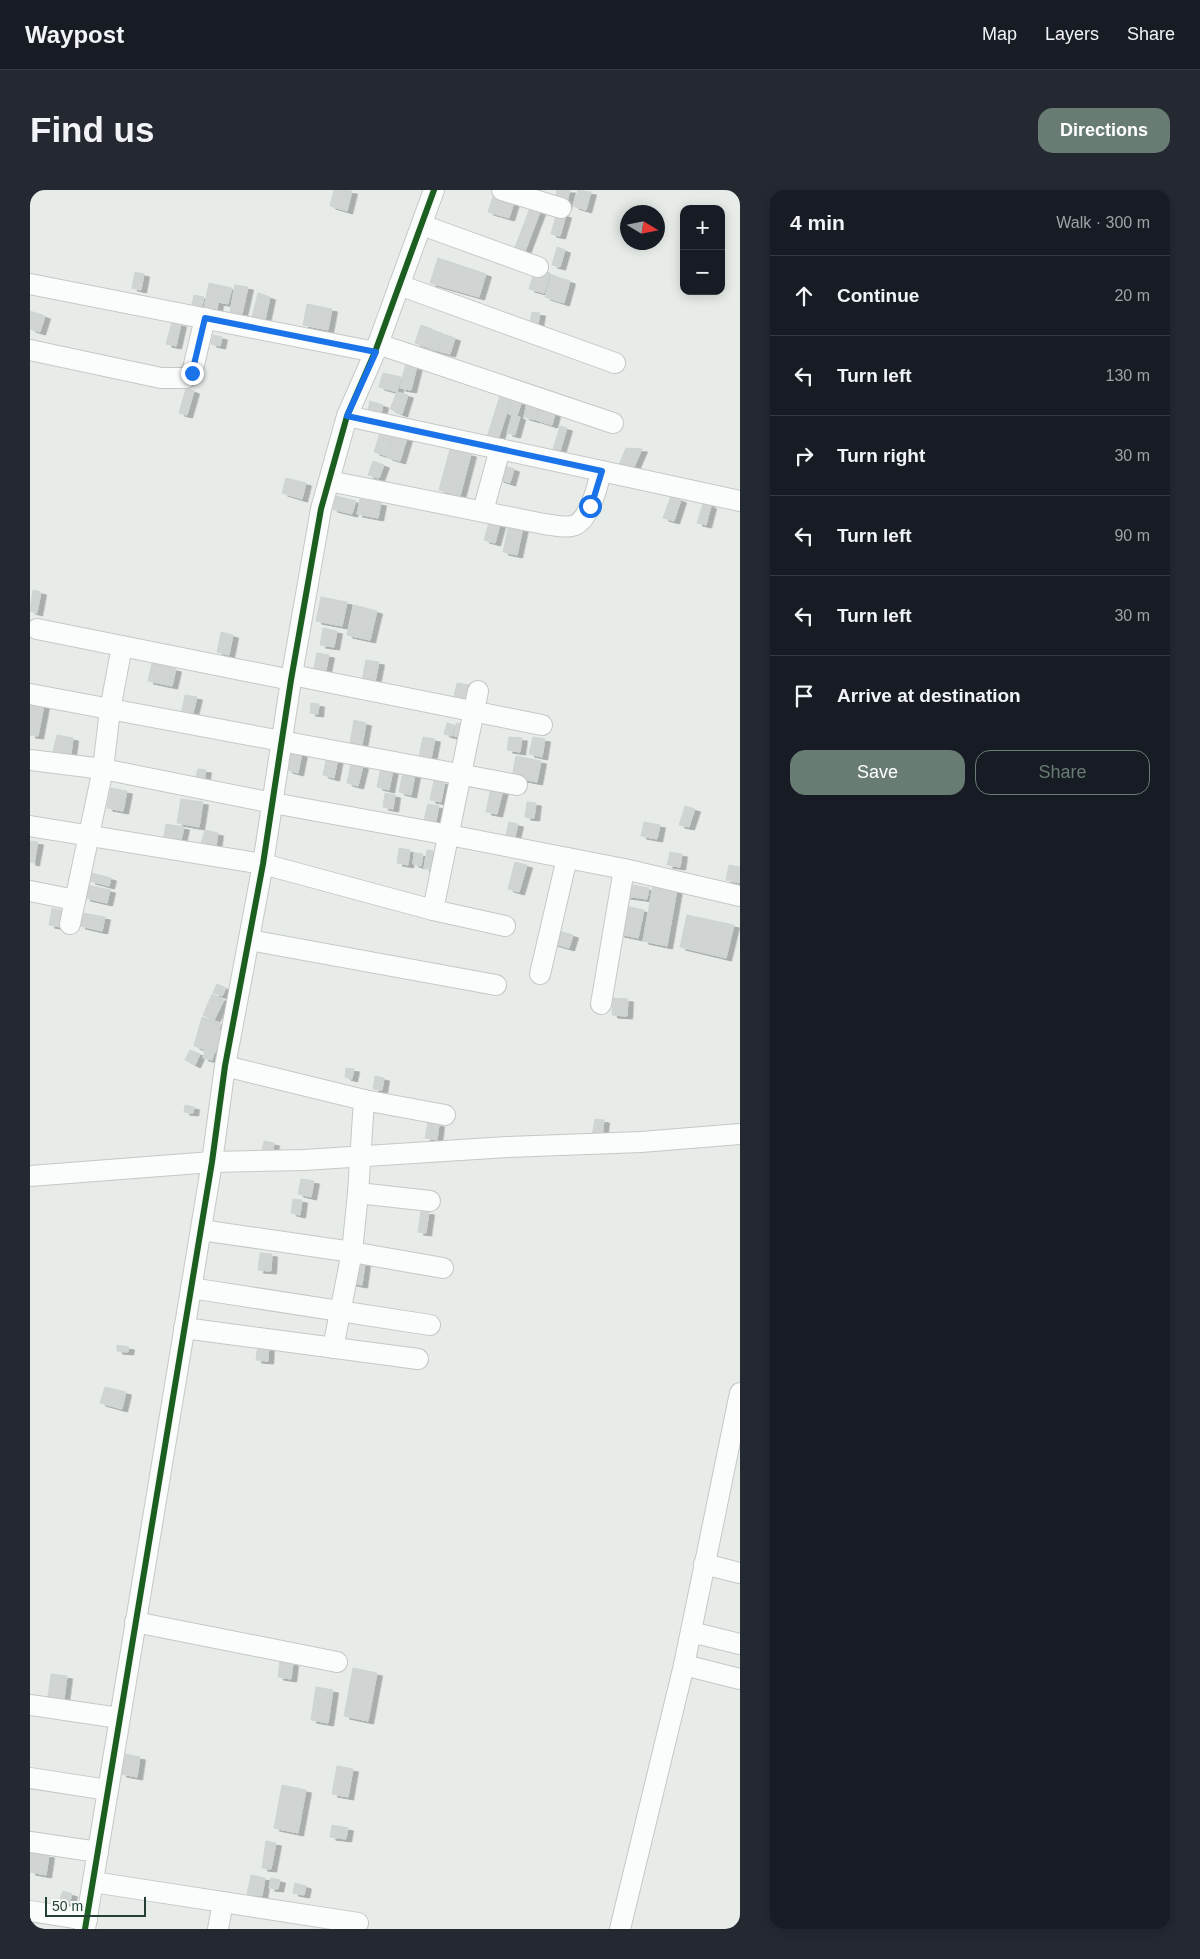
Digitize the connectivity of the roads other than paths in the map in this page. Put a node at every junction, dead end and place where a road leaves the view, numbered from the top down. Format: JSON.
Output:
{"nodes":[{"id":1,"x":434,"y":190,"type":"edge"},
{"id":2,"x":502,"y":190,"type":"edge"},
{"id":3,"x":560,"y":208,"type":"dead end"},
{"id":4,"x":422,"y":226,"type":"junction"},
{"id":5,"x":538,"y":267,"type":"dead end"},
{"id":6,"x":30,"y":284,"type":"edge"},
{"id":7,"x":399,"y":286,"type":"junction"},
{"id":8,"x":205,"y":318,"type":"junction"},
{"id":9,"x":377,"y":348,"type":"junction"},
{"id":10,"x":30,"y":350,"type":"edge"},
{"id":11,"x":615,"y":363,"type":"dead end"},
{"id":12,"x":347,"y":416,"type":"junction"},
{"id":13,"x":613,"y":422,"type":"dead end"},
{"id":14,"x":500,"y":449,"type":"junction"},
{"id":15,"x":602,"y":471,"type":"junction"},
{"id":16,"x":329,"y":481,"type":"junction"},
{"id":17,"x":740,"y":501,"type":"edge"},
{"id":18,"x":483,"y":511,"type":"junction"},
{"id":19,"x":37,"y":629,"type":"dead end"},
{"id":20,"x":122,"y":646,"type":"junction"},
{"id":21,"x":292,"y":678,"type":"junction"},
{"id":22,"x":30,"y":694,"type":"edge"},
{"id":23,"x":476,"y":701,"type":"junction"},
{"id":24,"x":110,"y":710,"type":"junction"},
{"id":25,"x":542,"y":725,"type":"dead end"},
{"id":26,"x":282,"y":742,"type":"junction"},
{"id":27,"x":30,"y":760,"type":"edge"},
{"id":28,"x":103,"y":769,"type":"junction"},
{"id":29,"x":462,"y":775,"type":"junction"},
{"id":30,"x":517,"y":785,"type":"dead end"},
{"id":31,"x":273,"y":803,"type":"junction"},
{"id":32,"x":30,"y":826,"type":"edge"},
{"id":33,"x":449,"y":835,"type":"junction"},
{"id":34,"x":90,"y":836,"type":"junction"},
{"id":35,"x":567,"y":858,"type":"junction"},
{"id":36,"x":263,"y":864,"type":"junction"},
{"id":37,"x":624,"y":869,"type":"junction"},
{"id":38,"x":30,"y":892,"type":"edge"},
{"id":39,"x":740,"y":896,"type":"edge"},
{"id":40,"x":75,"y":900,"type":"junction"},
{"id":41,"x":433,"y":910,"type":"junction"},
{"id":42,"x":70,"y":924,"type":"dead end"},
{"id":43,"x":505,"y":926,"type":"dead end"},
{"id":44,"x":249,"y":940,"type":"junction"},
{"id":45,"x":540,"y":974,"type":"dead end"},
{"id":46,"x":496,"y":985,"type":"dead end"},
{"id":47,"x":601,"y":1004,"type":"dead end"},
{"id":48,"x":225,"y":1066,"type":"junction"},
{"id":49,"x":364,"y":1100,"type":"junction"},
{"id":50,"x":445,"y":1115,"type":"dead end"},
{"id":51,"x":740,"y":1134,"type":"edge"},
{"id":52,"x":360,"y":1156,"type":"junction"},
{"id":53,"x":212,"y":1162,"type":"junction"},
{"id":54,"x":30,"y":1176,"type":"edge"},
{"id":55,"x":358,"y":1193,"type":"junction"},
{"id":56,"x":430,"y":1201,"type":"dead end"},
{"id":57,"x":201,"y":1230,"type":"junction"},
{"id":58,"x":352,"y":1252,"type":"junction"},
{"id":59,"x":443,"y":1268,"type":"dead end"},
{"id":60,"x":191,"y":1288,"type":"junction"},
{"id":61,"x":340,"y":1312,"type":"junction"},
{"id":62,"x":430,"y":1325,"type":"dead end"},
{"id":63,"x":184,"y":1328,"type":"junction"},
{"id":64,"x":332,"y":1348,"type":"junction"},
{"id":65,"x":418,"y":1359,"type":"dead end"},
{"id":66,"x":740,"y":1393,"type":"edge"},
{"id":67,"x":704,"y":1564,"type":"junction"},
{"id":68,"x":740,"y":1573,"type":"edge"},
{"id":69,"x":134,"y":1622,"type":"junction"},
{"id":70,"x":692,"y":1632,"type":"junction"},
{"id":71,"x":740,"y":1644,"type":"edge"},
{"id":72,"x":336,"y":1662,"type":"dead end"},
{"id":73,"x":684,"y":1665,"type":"junction"},
{"id":74,"x":740,"y":1679,"type":"edge"},
{"id":75,"x":30,"y":1705,"type":"edge"},
{"id":76,"x":119,"y":1718,"type":"junction"},
{"id":77,"x":30,"y":1778,"type":"edge"},
{"id":78,"x":108,"y":1790,"type":"junction"},
{"id":79,"x":30,"y":1842,"type":"edge"},
{"id":80,"x":98,"y":1852,"type":"junction"},
{"id":81,"x":93,"y":1882,"type":"junction"},
{"id":82,"x":223,"y":1902,"type":"junction"},
{"id":83,"x":30,"y":1910,"type":"edge"},
{"id":84,"x":86,"y":1924,"type":"edge"},
{"id":85,"x":358,"y":1924,"type":"dead end"},
{"id":86,"x":218,"y":1929,"type":"edge"},
{"id":87,"x":620,"y":1929,"type":"edge"}],
"edges":[{"from":1,"to":4,"type":"street"},
{"from":2,"to":3,"type":"street"},
{"from":4,"to":5,"type":"street"},
{"from":4,"to":7,"type":"street"},
{"from":6,"to":8,"type":"street"},
{"from":7,"to":9,"type":"street"},
{"from":7,"to":11,"type":"street"},
{"from":8,"to":9,"type":"street"},
{"from":8,"to":10,"type":"street"},
{"from":9,"to":12,"type":"street"},
{"from":9,"to":13,"type":"street"},
{"from":12,"to":14,"type":"street"},
{"from":12,"to":16,"type":"street"},
{"from":14,"to":15,"type":"street"},
{"from":14,"to":18,"type":"street"},
{"from":15,"to":17,"type":"street"},
{"from":15,"to":18,"type":"street"},
{"from":16,"to":18,"type":"street"},
{"from":16,"to":21,"type":"street"},
{"from":19,"to":20,"type":"street"},
{"from":20,"to":21,"type":"street"},
{"from":20,"to":24,"type":"street"},
{"from":21,"to":23,"type":"street"},
{"from":21,"to":26,"type":"street"},
{"from":22,"to":24,"type":"street"},
{"from":23,"to":25,"type":"street"},
{"from":23,"to":29,"type":"street"},
{"from":24,"to":26,"type":"street"},
{"from":24,"to":28,"type":"street"},
{"from":26,"to":29,"type":"street"},
{"from":26,"to":31,"type":"street"},
{"from":27,"to":28,"type":"street"},
{"from":28,"to":31,"type":"street"},
{"from":28,"to":34,"type":"street"},
{"from":29,"to":30,"type":"street"},
{"from":29,"to":33,"type":"street"},
{"from":31,"to":33,"type":"street"},
{"from":31,"to":36,"type":"street"},
{"from":32,"to":34,"type":"street"},
{"from":33,"to":35,"type":"street"},
{"from":33,"to":41,"type":"street"},
{"from":34,"to":36,"type":"street"},
{"from":34,"to":40,"type":"street"},
{"from":35,"to":37,"type":"street"},
{"from":35,"to":45,"type":"street"},
{"from":36,"to":41,"type":"street"},
{"from":36,"to":44,"type":"street"},
{"from":37,"to":39,"type":"street"},
{"from":37,"to":47,"type":"street"},
{"from":38,"to":40,"type":"street"},
{"from":40,"to":42,"type":"street"},
{"from":41,"to":43,"type":"street"},
{"from":44,"to":46,"type":"street"},
{"from":44,"to":48,"type":"street"},
{"from":48,"to":49,"type":"street"},
{"from":48,"to":53,"type":"street"},
{"from":49,"to":50,"type":"street"},
{"from":49,"to":52,"type":"street"},
{"from":51,"to":52,"type":"street"},
{"from":52,"to":53,"type":"street"},
{"from":52,"to":55,"type":"street"},
{"from":53,"to":54,"type":"street"},
{"from":53,"to":57,"type":"street"},
{"from":55,"to":56,"type":"street"},
{"from":55,"to":58,"type":"street"},
{"from":57,"to":58,"type":"street"},
{"from":57,"to":60,"type":"street"},
{"from":58,"to":59,"type":"street"},
{"from":58,"to":61,"type":"street"},
{"from":60,"to":61,"type":"street"},
{"from":60,"to":63,"type":"street"},
{"from":61,"to":62,"type":"street"},
{"from":61,"to":64,"type":"street"},
{"from":63,"to":64,"type":"street"},
{"from":63,"to":69,"type":"street"},
{"from":64,"to":65,"type":"street"},
{"from":66,"to":67,"type":"street"},
{"from":67,"to":68,"type":"street"},
{"from":67,"to":70,"type":"street"},
{"from":69,"to":72,"type":"street"},
{"from":69,"to":76,"type":"street"},
{"from":70,"to":71,"type":"street"},
{"from":70,"to":73,"type":"street"},
{"from":73,"to":74,"type":"street"},
{"from":73,"to":87,"type":"street"},
{"from":75,"to":76,"type":"street"},
{"from":76,"to":78,"type":"street"},
{"from":77,"to":78,"type":"street"},
{"from":78,"to":80,"type":"street"},
{"from":79,"to":80,"type":"street"},
{"from":80,"to":81,"type":"street"},
{"from":81,"to":82,"type":"street"},
{"from":81,"to":84,"type":"street"},
{"from":82,"to":85,"type":"street"},
{"from":82,"to":86,"type":"street"},
{"from":83,"to":84,"type":"street"}]}
